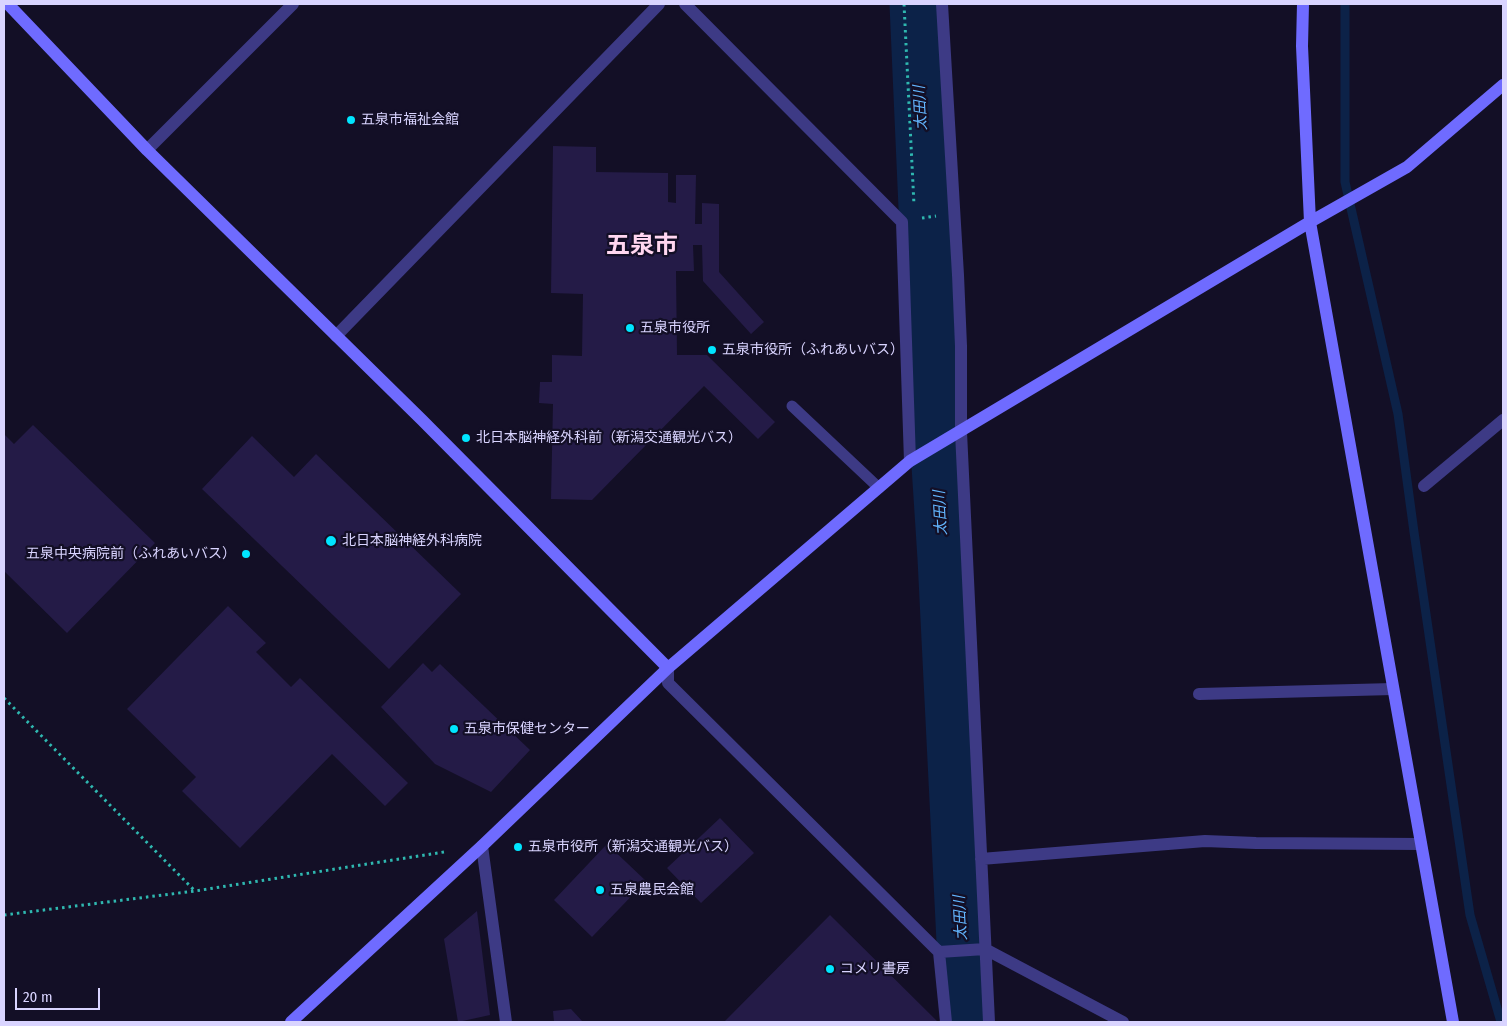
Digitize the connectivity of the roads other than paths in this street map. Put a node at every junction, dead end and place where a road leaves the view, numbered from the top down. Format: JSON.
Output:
{"nodes":[{"id":1,"x":8,"y":4,"type":"edge"},
{"id":2,"x":293,"y":4,"type":"edge"},
{"id":3,"x":659,"y":4,"type":"edge"},
{"id":4,"x":685,"y":4,"type":"edge"},
{"id":5,"x":942,"y":4,"type":"edge"},
{"id":6,"x":1303,"y":4,"type":"edge"},
{"id":7,"x":1503,"y":85,"type":"edge"},
{"id":8,"x":147,"y":150,"type":"junction"},
{"id":9,"x":1310,"y":222,"type":"junction"},
{"id":10,"x":336,"y":336,"type":"junction"},
{"id":11,"x":792,"y":406,"type":"dead end"},
{"id":12,"x":1503,"y":420,"type":"edge"},
{"id":13,"x":961,"y":432,"type":"junction"},
{"id":14,"x":910,"y":461,"type":"junction"},
{"id":15,"x":1424,"y":486,"type":"dead end"},
{"id":16,"x":879,"y":488,"type":"junction"},
{"id":17,"x":668,"y":668,"type":"junction"},
{"id":18,"x":1393,"y":689,"type":"junction"},
{"id":19,"x":1199,"y":694,"type":"dead end"},
{"id":20,"x":1421,"y":844,"type":"junction"},
{"id":21,"x":482,"y":846,"type":"junction"},
{"id":22,"x":981,"y":859,"type":"junction"},
{"id":23,"x":985,"y":949,"type":"junction"},
{"id":24,"x":939,"y":952,"type":"junction"},
{"id":25,"x":291,"y":1022,"type":"edge"},
{"id":26,"x":506,"y":1022,"type":"edge"},
{"id":27,"x":946,"y":1022,"type":"edge"},
{"id":28,"x":989,"y":1022,"type":"edge"},
{"id":29,"x":1123,"y":1022,"type":"edge"},
{"id":30,"x":1453,"y":1022,"type":"edge"}],
"edges":[{"from":1,"to":8,"type":"street"},
{"from":2,"to":8,"type":"street"},
{"from":3,"to":10,"type":"street"},
{"from":4,"to":14,"type":"street"},
{"from":5,"to":13,"type":"street"},
{"from":6,"to":9,"type":"street"},
{"from":7,"to":9,"type":"street"},
{"from":8,"to":10,"type":"street"},
{"from":9,"to":13,"type":"street"},
{"from":9,"to":18,"type":"street"},
{"from":10,"to":17,"type":"street"},
{"from":11,"to":16,"type":"lane"},
{"from":12,"to":15,"type":"street"},
{"from":13,"to":14,"type":"street"},
{"from":13,"to":22,"type":"street"},
{"from":14,"to":16,"type":"street"},
{"from":16,"to":17,"type":"street"},
{"from":17,"to":21,"type":"street"},
{"from":17,"to":24,"type":"street"},
{"from":18,"to":19,"type":"street"},
{"from":18,"to":20,"type":"street"},
{"from":20,"to":22,"type":"street"},
{"from":20,"to":30,"type":"street"},
{"from":21,"to":25,"type":"street"},
{"from":21,"to":26,"type":"street"},
{"from":22,"to":23,"type":"street"},
{"from":23,"to":24,"type":"street"},
{"from":23,"to":28,"type":"street"},
{"from":23,"to":29,"type":"street"},
{"from":24,"to":27,"type":"street"}]}
